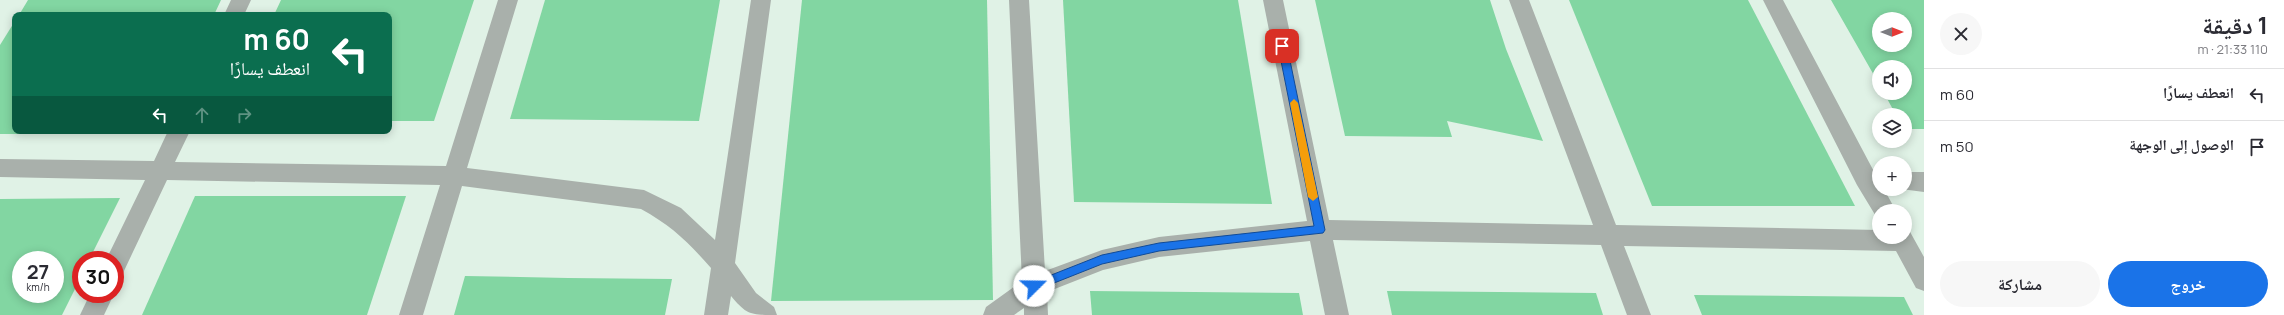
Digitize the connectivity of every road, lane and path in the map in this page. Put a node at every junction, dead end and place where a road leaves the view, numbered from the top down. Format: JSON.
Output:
{"nodes":[{"id":1,"x":241,"y":0,"type":"edge"},
{"id":2,"x":508,"y":0,"type":"edge"},
{"id":3,"x":761,"y":0,"type":"edge"},
{"id":4,"x":1019,"y":0,"type":"edge"},
{"id":5,"x":1273,"y":0,"type":"edge"},
{"id":6,"x":1519,"y":0,"type":"edge"},
{"id":7,"x":1773,"y":0,"type":"edge"},
{"id":8,"x":235,"y":12,"type":"edge"},
{"id":9,"x":178,"y":134,"type":"edge"},
{"id":10,"x":0,"y":168,"type":"edge"},
{"id":11,"x":161,"y":171,"type":"junction"},
{"id":12,"x":454,"y":176,"type":"junction"},
{"id":13,"x":1872,"y":179,"type":"edge"},
{"id":14,"x":1912,"y":181,"type":"edge"},
{"id":15,"x":1924,"y":182,"type":"edge"},
{"id":16,"x":1320,"y":230,"type":"junction"},
{"id":17,"x":1609,"y":235,"type":"junction"},
{"id":18,"x":1872,"y":239,"type":"edge"},
{"id":19,"x":1905,"y":244,"type":"edge"},
{"id":20,"x":122,"y":251,"type":"edge"},
{"id":21,"x":723,"y":265,"type":"junction"},
{"id":22,"x":1924,"y":280,"type":"edge"},
{"id":23,"x":1034,"y":286,"type":"junction"},
{"id":24,"x":98,"y":303,"type":"edge"},
{"id":25,"x":92,"y":315,"type":"edge"},
{"id":26,"x":411,"y":315,"type":"edge"},
{"id":27,"x":716,"y":315,"type":"edge"},
{"id":28,"x":765,"y":315,"type":"edge"},
{"id":29,"x":994,"y":315,"type":"edge"},
{"id":30,"x":1036,"y":315,"type":"edge"},
{"id":31,"x":1337,"y":315,"type":"edge"},
{"id":32,"x":1639,"y":315,"type":"edge"}],
"edges":[{"from":1,"to":8,"type":"street"},
{"from":2,"to":12,"type":"street"},
{"from":3,"to":21,"type":"street"},
{"from":4,"to":23,"type":"street"},
{"from":5,"to":16,"type":"street"},
{"from":6,"to":17,"type":"street"},
{"from":7,"to":13,"type":"street"},
{"from":9,"to":11,"type":"street"},
{"from":10,"to":11,"type":"street"},
{"from":11,"to":12,"type":"street"},
{"from":11,"to":20,"type":"street"},
{"from":12,"to":21,"type":"street"},
{"from":12,"to":26,"type":"street"},
{"from":14,"to":15,"type":"street"},
{"from":16,"to":17,"type":"street"},
{"from":16,"to":23,"type":"street"},
{"from":16,"to":31,"type":"street"},
{"from":17,"to":18,"type":"street"},
{"from":17,"to":32,"type":"street"},
{"from":19,"to":22,"type":"street"},
{"from":21,"to":27,"type":"street"},
{"from":21,"to":28,"type":"street"},
{"from":23,"to":29,"type":"street"},
{"from":23,"to":30,"type":"street"},
{"from":24,"to":25,"type":"street"}]}
